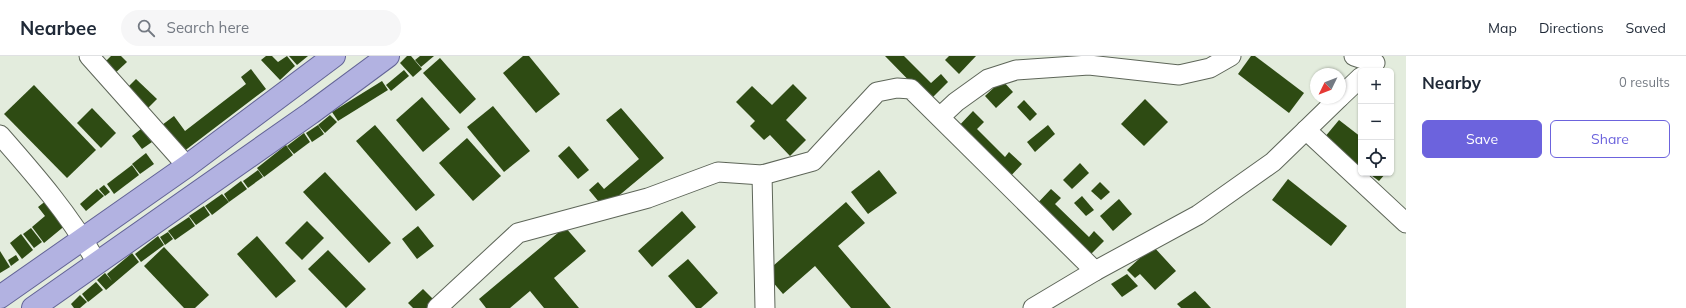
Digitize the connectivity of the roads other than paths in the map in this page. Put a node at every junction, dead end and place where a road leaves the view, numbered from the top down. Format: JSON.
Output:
{"nodes":[{"id":1,"x":89,"y":56,"type":"edge"},
{"id":2,"x":334,"y":56,"type":"edge"},
{"id":3,"x":388,"y":56,"type":"edge"},
{"id":4,"x":1231,"y":56,"type":"edge"},
{"id":5,"x":1354,"y":56,"type":"edge"},
{"id":6,"x":1090,"y":60,"type":"edge"},
{"id":7,"x":1375,"y":63,"type":"edge"},
{"id":8,"x":1358,"y":80,"type":"edge"},
{"id":9,"x":1346,"y":92,"type":"edge"},
{"id":10,"x":1334,"y":104,"type":"edge"},
{"id":11,"x":940,"y":117,"type":"junction"},
{"id":12,"x":1306,"y":130,"type":"junction"},
{"id":13,"x":0,"y":135,"type":"edge"},
{"id":14,"x":187,"y":166,"type":"junction"},
{"id":15,"x":762,"y":175,"type":"junction"},
{"id":16,"x":1406,"y":223,"type":"edge"},
{"id":17,"x":83,"y":239,"type":"junction"},
{"id":18,"x":98,"y":263,"type":"junction"},
{"id":19,"x":1095,"y":271,"type":"junction"},
{"id":20,"x":0,"y":297,"type":"edge"},
{"id":21,"x":1037,"y":307,"type":"edge"},
{"id":22,"x":33,"y":308,"type":"edge"},
{"id":23,"x":437,"y":308,"type":"edge"},
{"id":24,"x":765,"y":308,"type":"edge"}],
"edges":[{"from":1,"to":14,"type":"street"},
{"from":2,"to":14,"type":"main road"},
{"from":3,"to":18,"type":"main road"},
{"from":4,"to":6,"type":"street"},
{"from":5,"to":7,"type":"street"},
{"from":6,"to":11,"type":"street"},
{"from":8,"to":9,"type":"street"},
{"from":10,"to":12,"type":"street"},
{"from":11,"to":15,"type":"street"},
{"from":11,"to":19,"type":"street"},
{"from":12,"to":16,"type":"street"},
{"from":12,"to":19,"type":"street"},
{"from":13,"to":17,"type":"street"},
{"from":14,"to":17,"type":"main road"},
{"from":15,"to":23,"type":"street"},
{"from":15,"to":24,"type":"street"},
{"from":17,"to":18,"type":"street"},
{"from":17,"to":20,"type":"main road"},
{"from":18,"to":22,"type":"main road"},
{"from":19,"to":21,"type":"street"}]}
